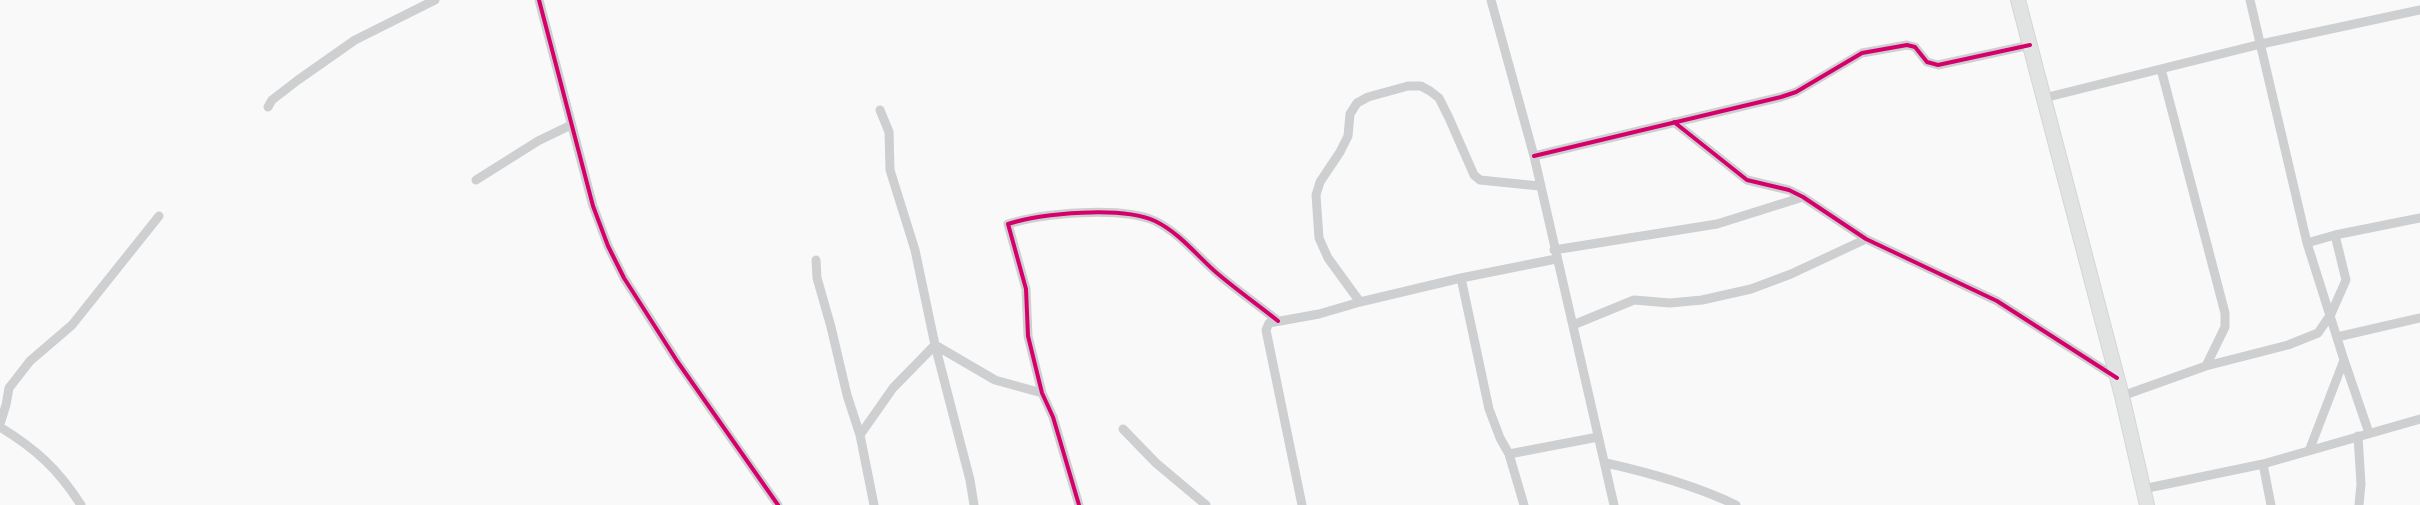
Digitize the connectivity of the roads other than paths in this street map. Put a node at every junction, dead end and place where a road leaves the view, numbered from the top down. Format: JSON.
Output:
{"nodes":[{"id":1,"x":436,"y":0,"type":"edge"},
{"id":2,"x":539,"y":0,"type":"edge"},
{"id":3,"x":1491,"y":0,"type":"edge"},
{"id":4,"x":2020,"y":0,"type":"edge"},
{"id":5,"x":2250,"y":0,"type":"edge"},
{"id":6,"x":2420,"y":10,"type":"edge"},
{"id":7,"x":2261,"y":44,"type":"junction"},
{"id":8,"x":2030,"y":45,"type":"junction"},
{"id":9,"x":2161,"y":69,"type":"junction"},
{"id":10,"x":2044,"y":98,"type":"junction"},
{"id":11,"x":268,"y":107,"type":"dead end"},
{"id":12,"x":880,"y":110,"type":"dead end"},
{"id":13,"x":1674,"y":122,"type":"junction"},
{"id":14,"x":571,"y":125,"type":"junction"},
{"id":15,"x":1534,"y":156,"type":"junction"},
{"id":16,"x":476,"y":180,"type":"dead end"},
{"id":17,"x":1539,"y":186,"type":"junction"},
{"id":18,"x":1803,"y":197,"type":"junction"},
{"id":19,"x":159,"y":216,"type":"dead end"},
{"id":20,"x":2420,"y":218,"type":"edge"},
{"id":21,"x":2335,"y":235,"type":"junction"},
{"id":22,"x":1866,"y":238,"type":"junction"},
{"id":23,"x":2307,"y":243,"type":"junction"},
{"id":24,"x":1555,"y":254,"type":"junction"},
{"id":25,"x":816,"y":260,"type":"dead end"},
{"id":26,"x":1461,"y":278,"type":"junction"},
{"id":27,"x":1360,"y":302,"type":"junction"},
{"id":28,"x":2331,"y":314,"type":"junction"},
{"id":29,"x":2420,"y":318,"type":"edge"},
{"id":30,"x":1278,"y":321,"type":"junction"},
{"id":31,"x":1573,"y":325,"type":"junction"},
{"id":32,"x":2338,"y":337,"type":"junction"},
{"id":33,"x":935,"y":345,"type":"junction"},
{"id":34,"x":2344,"y":360,"type":"junction"},
{"id":35,"x":2206,"y":366,"type":"junction"},
{"id":36,"x":2117,"y":378,"type":"junction"},
{"id":37,"x":1042,"y":393,"type":"junction"},
{"id":38,"x":2122,"y":396,"type":"junction"},
{"id":39,"x":2420,"y":419,"type":"edge"},
{"id":40,"x":0,"y":424,"type":"edge"},
{"id":41,"x":0,"y":427,"type":"edge"},
{"id":42,"x":1123,"y":429,"type":"dead end"},
{"id":43,"x":2369,"y":433,"type":"junction"},
{"id":44,"x":860,"y":435,"type":"junction"},
{"id":45,"x":2358,"y":436,"type":"junction"},
{"id":46,"x":1598,"y":437,"type":"junction"},
{"id":47,"x":2309,"y":451,"type":"junction"},
{"id":48,"x":1509,"y":454,"type":"junction"},
{"id":49,"x":1606,"y":463,"type":"junction"},
{"id":50,"x":2263,"y":464,"type":"junction"},
{"id":51,"x":2143,"y":489,"type":"junction"},
{"id":52,"x":1299,"y":504,"type":"edge"},
{"id":53,"x":81,"y":505,"type":"edge"},
{"id":54,"x":778,"y":505,"type":"edge"},
{"id":55,"x":874,"y":505,"type":"edge"},
{"id":56,"x":974,"y":505,"type":"edge"},
{"id":57,"x":1079,"y":505,"type":"edge"},
{"id":58,"x":1206,"y":505,"type":"edge"},
{"id":59,"x":1524,"y":505,"type":"edge"},
{"id":60,"x":1614,"y":505,"type":"edge"},
{"id":61,"x":1736,"y":505,"type":"edge"},
{"id":62,"x":2147,"y":505,"type":"edge"},
{"id":63,"x":2271,"y":505,"type":"edge"},
{"id":64,"x":2359,"y":505,"type":"edge"}],
"edges":[{"from":1,"to":11,"type":"street"},
{"from":2,"to":14,"type":"street"},
{"from":3,"to":15,"type":"street"},
{"from":4,"to":8,"type":"main road"},
{"from":5,"to":7,"type":"street"},
{"from":6,"to":7,"type":"street"},
{"from":7,"to":9,"type":"street"},
{"from":7,"to":23,"type":"street"},
{"from":8,"to":10,"type":"main road"},
{"from":8,"to":13,"type":"street"},
{"from":9,"to":10,"type":"street"},
{"from":9,"to":35,"type":"street"},
{"from":10,"to":36,"type":"main road"},
{"from":12,"to":33,"type":"street"},
{"from":13,"to":15,"type":"street"},
{"from":13,"to":18,"type":"street"},
{"from":14,"to":16,"type":"street"},
{"from":14,"to":54,"type":"street"},
{"from":15,"to":17,"type":"street"},
{"from":17,"to":24,"type":"street"},
{"from":17,"to":27,"type":"street"},
{"from":18,"to":22,"type":"street"},
{"from":18,"to":24,"type":"street"},
{"from":19,"to":40,"type":"street"},
{"from":20,"to":21,"type":"street"},
{"from":21,"to":23,"type":"street"},
{"from":21,"to":28,"type":"street"},
{"from":22,"to":31,"type":"street"},
{"from":22,"to":36,"type":"street"},
{"from":23,"to":28,"type":"street"},
{"from":24,"to":26,"type":"street"},
{"from":24,"to":31,"type":"street"},
{"from":25,"to":44,"type":"street"},
{"from":26,"to":27,"type":"street"},
{"from":26,"to":48,"type":"street"},
{"from":27,"to":30,"type":"street"},
{"from":28,"to":32,"type":"street"},
{"from":28,"to":35,"type":"street"},
{"from":29,"to":32,"type":"street"},
{"from":30,"to":37,"type":"street"},
{"from":30,"to":52,"type":"street"},
{"from":31,"to":46,"type":"street"},
{"from":32,"to":34,"type":"street"},
{"from":33,"to":37,"type":"street"},
{"from":33,"to":44,"type":"street"},
{"from":33,"to":56,"type":"street"},
{"from":34,"to":43,"type":"street"},
{"from":34,"to":47,"type":"street"},
{"from":35,"to":38,"type":"street"},
{"from":36,"to":38,"type":"main road"},
{"from":37,"to":57,"type":"street"},
{"from":38,"to":51,"type":"main road"},
{"from":39,"to":43,"type":"street"},
{"from":41,"to":53,"type":"street"},
{"from":42,"to":58,"type":"street"},
{"from":43,"to":45,"type":"street"},
{"from":44,"to":55,"type":"street"},
{"from":45,"to":47,"type":"street"},
{"from":45,"to":64,"type":"street"},
{"from":46,"to":48,"type":"street"},
{"from":46,"to":49,"type":"street"},
{"from":47,"to":50,"type":"street"},
{"from":48,"to":59,"type":"street"},
{"from":49,"to":60,"type":"street"},
{"from":49,"to":61,"type":"street"},
{"from":50,"to":51,"type":"street"},
{"from":50,"to":63,"type":"street"},
{"from":51,"to":62,"type":"main road"}]}
